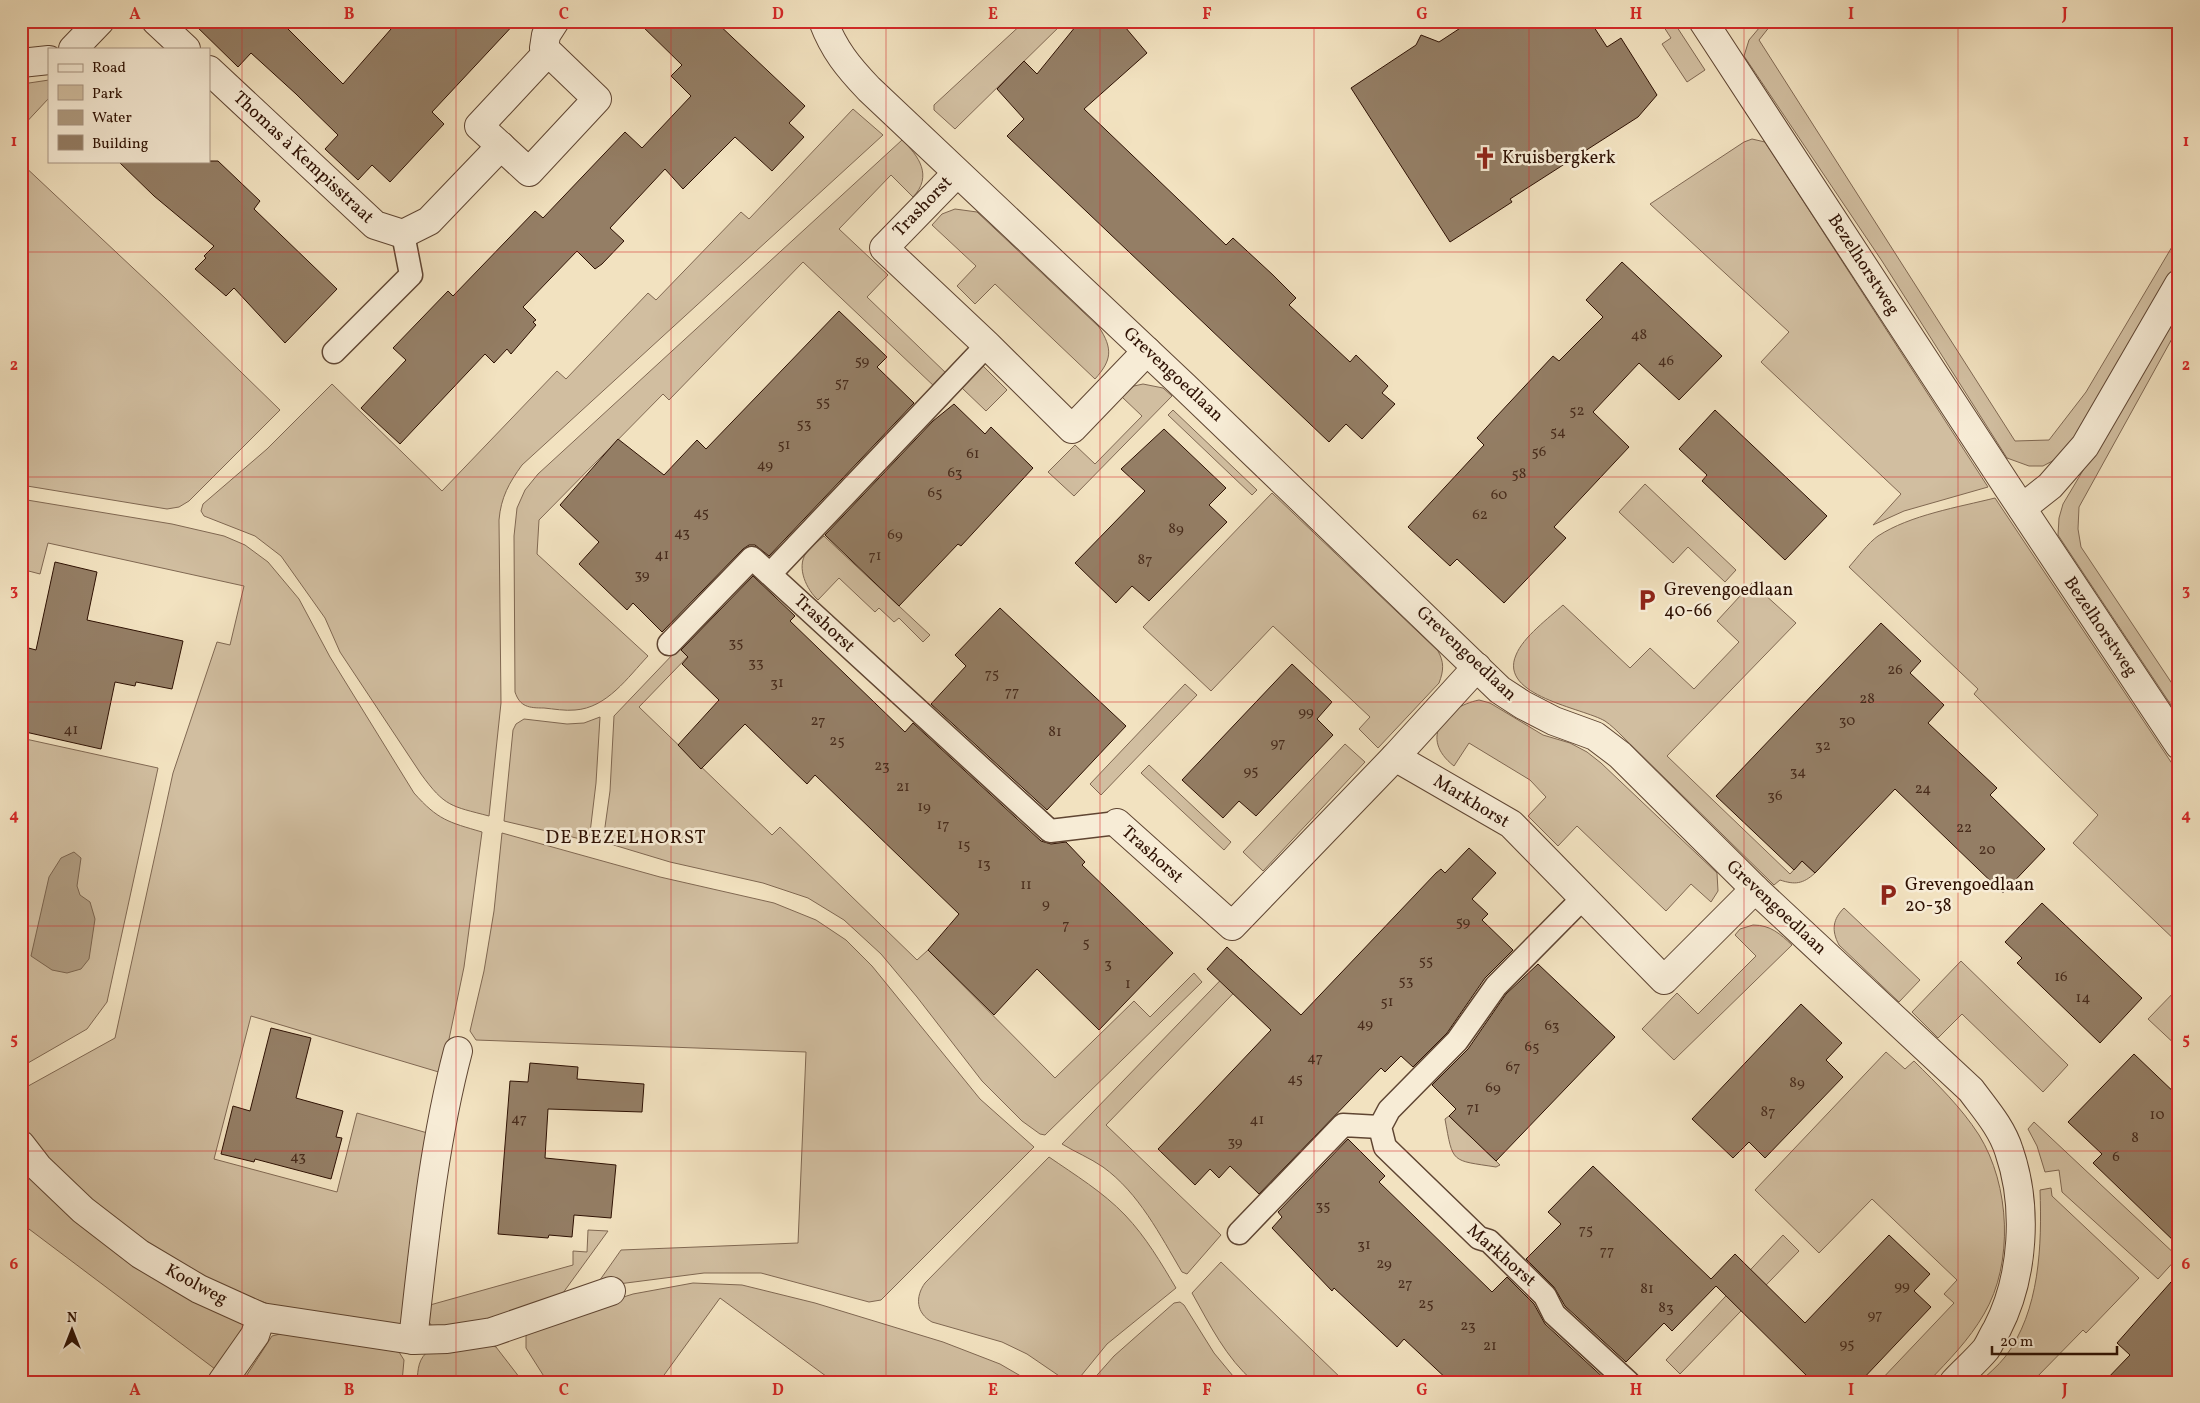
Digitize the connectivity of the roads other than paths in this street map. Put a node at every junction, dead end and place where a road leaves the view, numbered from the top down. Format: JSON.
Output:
{"nodes":[{"id":1,"x":100,"y":21,"type":"edge"},
{"id":2,"x":156,"y":21,"type":"edge"},
{"id":3,"x":555,"y":21,"type":"edge"},
{"id":4,"x":823,"y":21,"type":"edge"},
{"id":5,"x":1704,"y":21,"type":"edge"},
{"id":6,"x":74,"y":48,"type":"edge"},
{"id":7,"x":185,"y":48,"type":"edge"},
{"id":8,"x":548,"y":52,"type":"junction"},
{"id":9,"x":48,"y":60,"type":"edge"},
{"id":10,"x":21,"y":62,"type":"edge"},
{"id":11,"x":210,"y":71,"type":"edge"},
{"id":12,"x":501,"y":146,"type":"junction"},
{"id":13,"x":957,"y":173,"type":"junction"},
{"id":14,"x":403,"y":234,"type":"junction"},
{"id":15,"x":2179,"y":284,"type":"edge"},
{"id":16,"x":987,"y":345,"type":"junction"},
{"id":17,"x":1147,"y":351,"type":"junction"},
{"id":18,"x":334,"y":352,"type":"dead end"},
{"id":19,"x":2022,"y":508,"type":"junction"},
{"id":20,"x":770,"y":574,"type":"junction"},
{"id":21,"x":669,"y":644,"type":"dead end"},
{"id":22,"x":1477,"y":667,"type":"junction"},
{"id":23,"x":2179,"y":745,"type":"edge"},
{"id":24,"x":1395,"y":757,"type":"junction"},
{"id":25,"x":1116,"y":823,"type":"joint"},
{"id":26,"x":1755,"y":888,"type":"junction"},
{"id":27,"x":1583,"y":898,"type":"junction"},
{"id":28,"x":458,"y":1051,"type":"dead end"},
{"id":29,"x":1380,"y":1127,"type":"junction"},
{"id":30,"x":21,"y":1145,"type":"edge"},
{"id":31,"x":1239,"y":1233,"type":"dead end"},
{"id":32,"x":611,"y":1291,"type":"dead end"},
{"id":33,"x":261,"y":1316,"type":"junction"},
{"id":34,"x":413,"y":1340,"type":"junction"},
{"id":35,"x":222,"y":1382,"type":"edge"},
{"id":36,"x":1628,"y":1382,"type":"edge"},
{"id":37,"x":1954,"y":1382,"type":"edge"}],
"edges":[{"from":1,"to":6,"type":"street"},
{"from":2,"to":7,"type":"street"},
{"from":3,"to":8,"type":"street"},
{"from":4,"to":13,"type":"street","name":"Grevengoedlaan"},
{"from":5,"to":19,"type":"street","name":"Bezelhorstweg"},
{"from":8,"to":12,"type":"street"},
{"from":8,"to":12,"type":"street"},
{"from":9,"to":10,"type":"street"},
{"from":11,"to":14,"type":"street","name":"Thomas à Kempisstraat"},
{"from":12,"to":14,"type":"street"},
{"from":13,"to":16,"type":"street","name":"Trashorst"},
{"from":13,"to":17,"type":"street","name":"Grevengoedlaan"},
{"from":14,"to":18,"type":"lane"},
{"from":15,"to":19,"type":"street"},
{"from":16,"to":17,"type":"street","name":"Trashorst"},
{"from":16,"to":20,"type":"lane"},
{"from":17,"to":22,"type":"street","name":"Grevengoedlaan"},
{"from":19,"to":23,"type":"street","name":"Bezelhorstweg"},
{"from":20,"to":21,"type":"lane","name":"Trashorst"},
{"from":20,"to":25,"type":"lane","name":"Trashorst"},
{"from":22,"to":24,"type":"street","name":"Trashorst"},
{"from":22,"to":26,"type":"street","name":"Grevengoedlaan"},
{"from":24,"to":25,"type":"street","name":"Trashorst"},
{"from":24,"to":27,"type":"street","name":"Markhorst"},
{"from":26,"to":27,"type":"street","name":"Markhorst"},
{"from":26,"to":37,"type":"street","name":"Grevengoedlaan"},
{"from":27,"to":29,"type":"lane"},
{"from":28,"to":34,"type":"street"},
{"from":29,"to":31,"type":"lane"},
{"from":29,"to":36,"type":"lane","name":"Markhorst"},
{"from":30,"to":33,"type":"street","name":"Koolweg"},
{"from":32,"to":34,"type":"street","name":"Koolweg"},
{"from":33,"to":34,"type":"street","name":"Koolweg"},
{"from":33,"to":35,"type":"street"}]}
